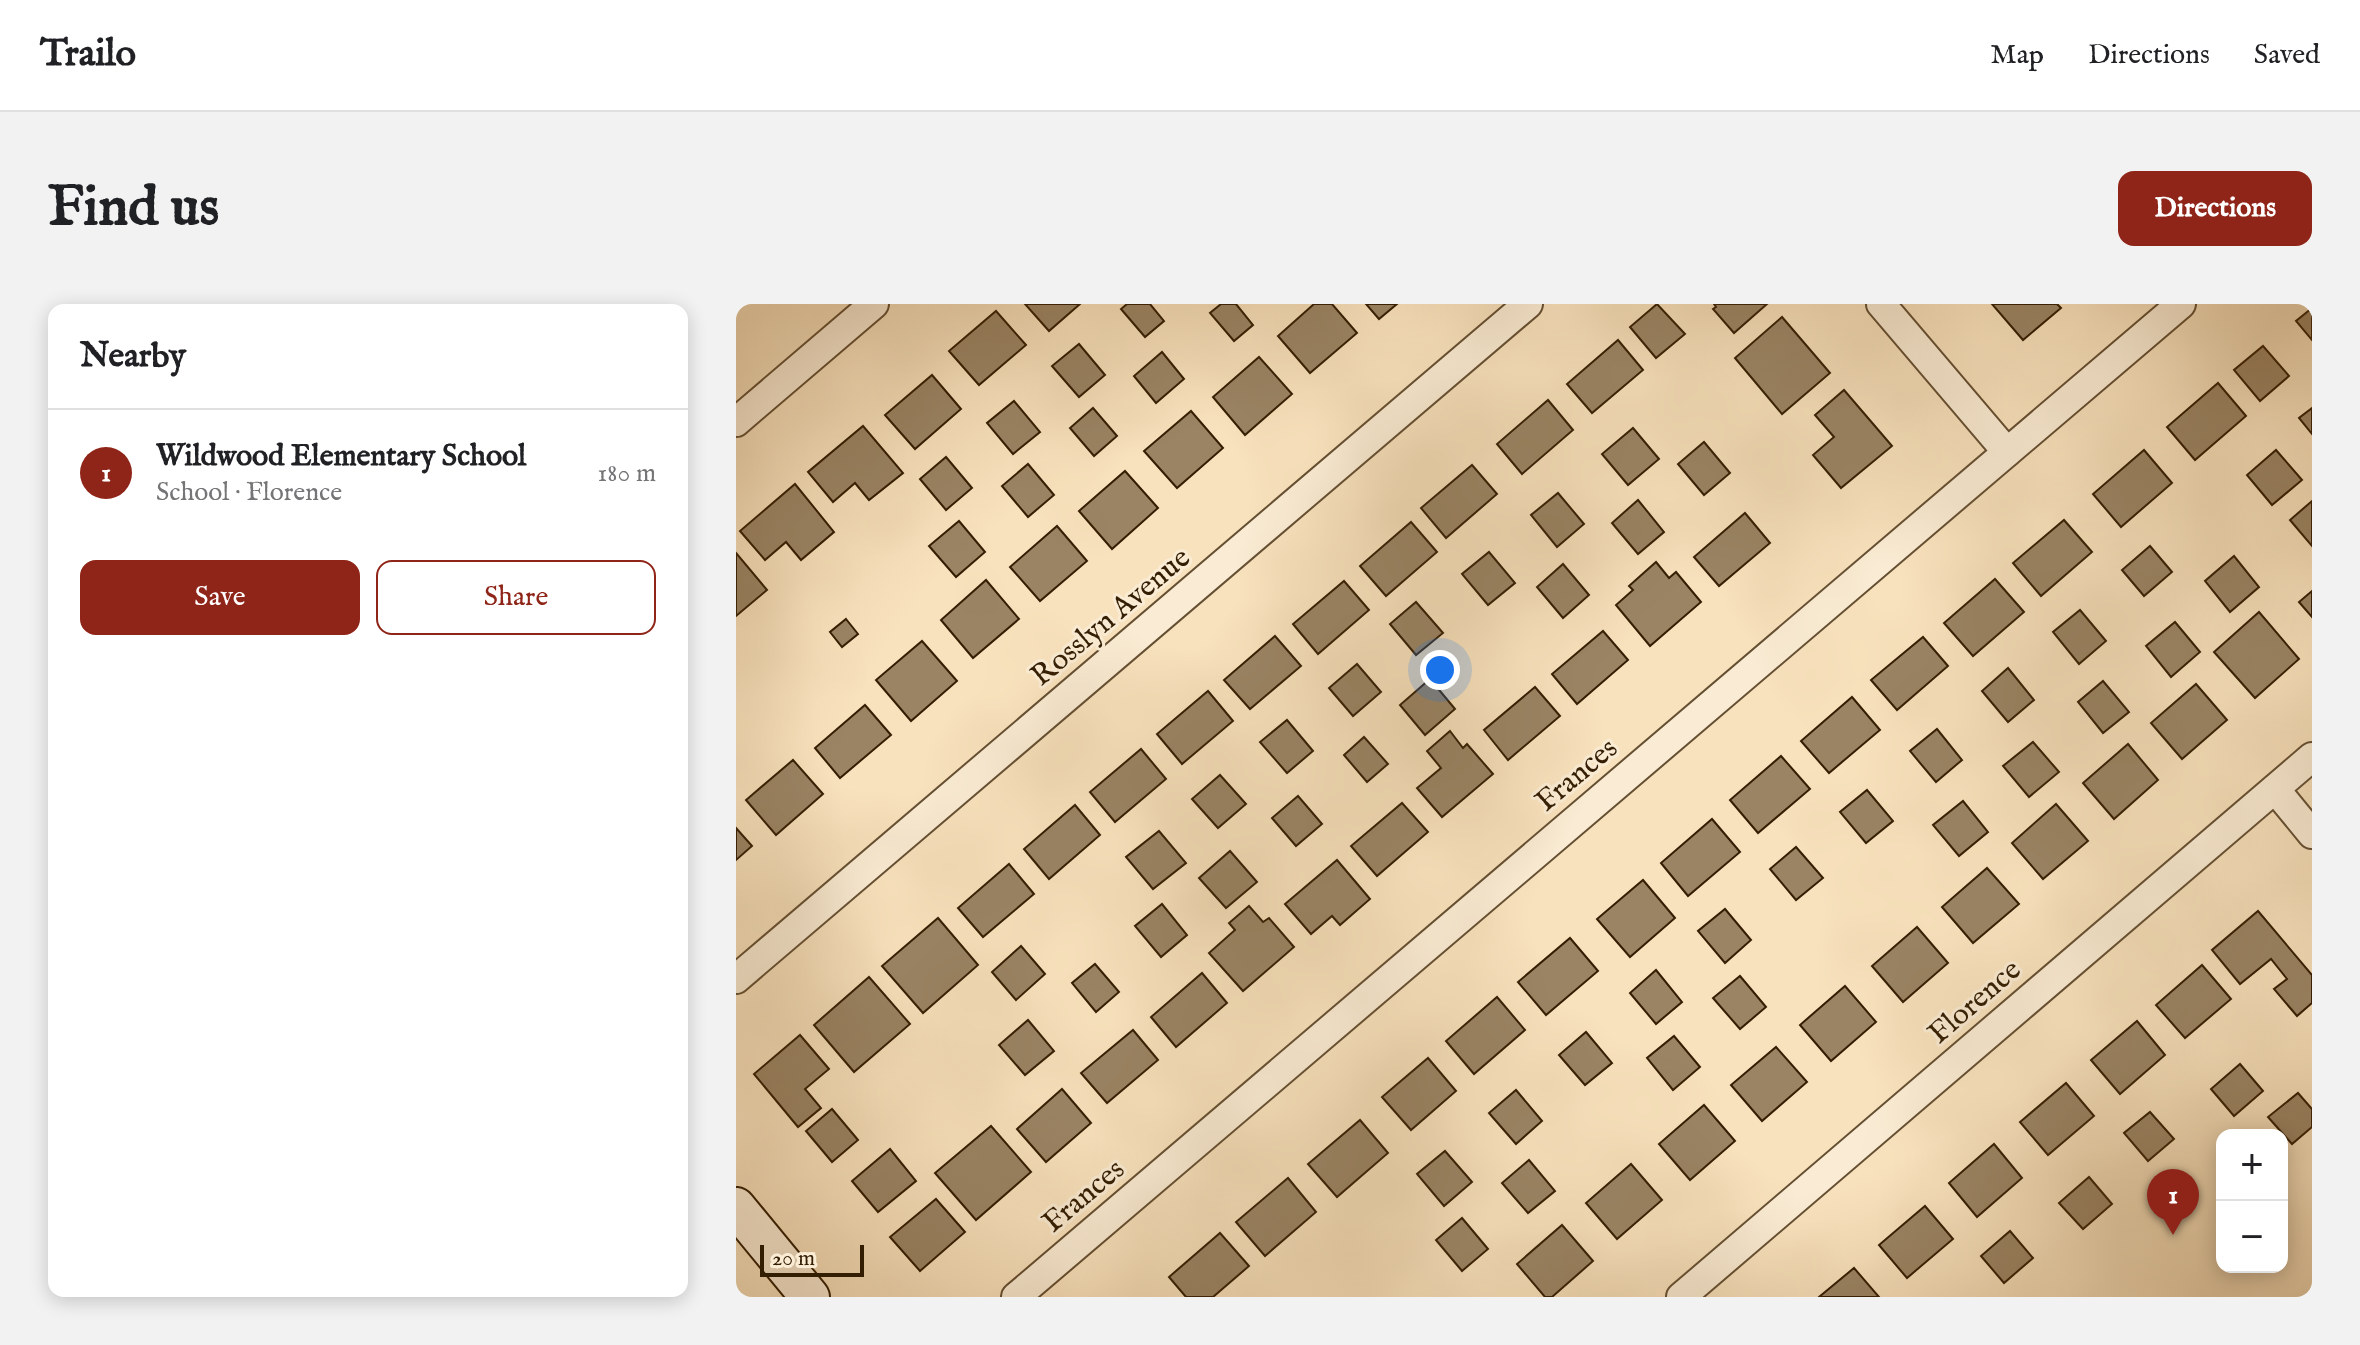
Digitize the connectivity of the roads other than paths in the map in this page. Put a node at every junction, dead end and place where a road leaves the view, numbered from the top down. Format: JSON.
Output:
{"nodes":[{"id":1,"x":874,"y":304,"type":"edge"},
{"id":2,"x":1528,"y":304,"type":"edge"},
{"id":3,"x":1881,"y":304,"type":"edge"},
{"id":4,"x":2181,"y":304,"type":"edge"},
{"id":5,"x":736,"y":422,"type":"edge"},
{"id":6,"x":2007,"y":452,"type":"junction"},
{"id":7,"x":2312,"y":757,"type":"edge"},
{"id":8,"x":2275,"y":789,"type":"junction"},
{"id":9,"x":2312,"y":834,"type":"edge"},
{"id":10,"x":736,"y":979,"type":"edge"},
{"id":11,"x":736,"y":1207,"type":"edge"},
{"id":12,"x":810,"y":1297,"type":"edge"},
{"id":13,"x":1016,"y":1297,"type":"edge"},
{"id":14,"x":1681,"y":1297,"type":"edge"}],
"edges":[{"from":1,"to":5,"type":"street"},
{"from":2,"to":10,"type":"street","name":"Rosslyn Avenue"},
{"from":3,"to":6,"type":"street"},
{"from":4,"to":6,"type":"street","name":"Frances"},
{"from":6,"to":13,"type":"street","name":"Frances"},
{"from":7,"to":8,"type":"street","name":"Florence"},
{"from":8,"to":9,"type":"street"},
{"from":8,"to":14,"type":"street","name":"Florence"},
{"from":11,"to":12,"type":"street"}]}
